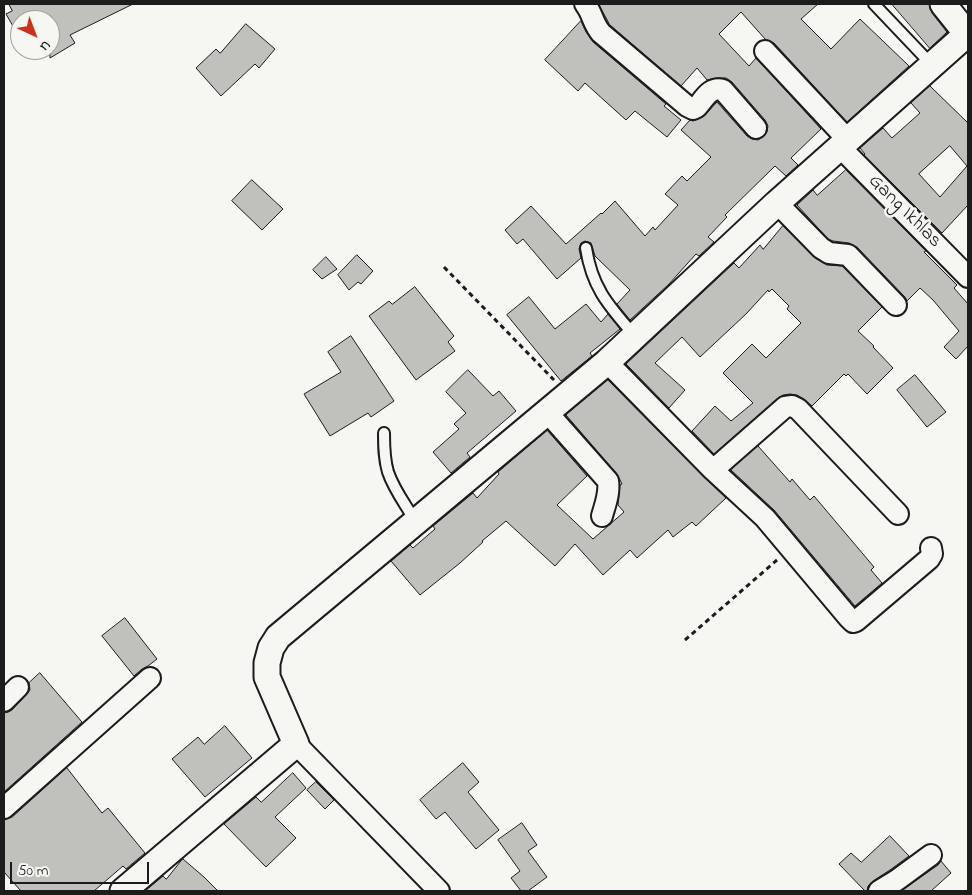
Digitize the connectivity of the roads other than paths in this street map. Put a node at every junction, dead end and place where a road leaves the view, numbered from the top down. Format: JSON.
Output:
{"nodes":[{"id":1,"x":585,"y":4,"type":"edge"},
{"id":2,"x":874,"y":4,"type":"edge"},
{"id":3,"x":943,"y":4,"type":"edge"},
{"id":4,"x":968,"y":33,"type":"edge"},
{"id":5,"x":765,"y":51,"type":"dead end"},
{"id":6,"x":932,"y":65,"type":"junction"},
{"id":7,"x":756,"y":128,"type":"dead end"},
{"id":8,"x":844,"y":144,"type":"junction"},
{"id":9,"x":777,"y":203,"type":"junction"},
{"id":10,"x":586,"y":248,"type":"dead end"},
{"id":11,"x":968,"y":277,"type":"edge"},
{"id":12,"x":896,"y":305,"type":"dead end"},
{"id":13,"x":635,"y":336,"type":"junction"},
{"id":14,"x":607,"y":362,"type":"junction"},
{"id":15,"x":547,"y":412,"type":"junction"},
{"id":16,"x":384,"y":432,"type":"dead end"},
{"id":17,"x":713,"y":470,"type":"junction"},
{"id":18,"x":898,"y":514,"type":"dead end"},
{"id":19,"x":602,"y":516,"type":"dead end"},
{"id":20,"x":416,"y":522,"type":"junction"},
{"id":21,"x":931,"y":548,"type":"dead end"},
{"id":22,"x":150,"y":678,"type":"dead end"},
{"id":23,"x":296,"y":744,"type":"junction"},
{"id":24,"x":4,"y":808,"type":"edge"},
{"id":25,"x":931,"y":855,"type":"dead end"},
{"id":26,"x":124,"y":891,"type":"edge"},
{"id":27,"x":439,"y":891,"type":"edge"},
{"id":28,"x":879,"y":891,"type":"edge"}],
"edges":[{"from":1,"to":7,"type":"street"},
{"from":2,"to":6,"type":"lane"},
{"from":3,"to":4,"type":"street"},
{"from":4,"to":6,"type":"street"},
{"from":5,"to":8,"type":"street","name":"Gang Ikhlas"},
{"from":6,"to":8,"type":"street"},
{"from":8,"to":9,"type":"street"},
{"from":8,"to":11,"type":"street","name":"Gang Ikhlas"},
{"from":9,"to":12,"type":"street"},
{"from":9,"to":13,"type":"street"},
{"from":10,"to":13,"type":"lane"},
{"from":13,"to":14,"type":"street"},
{"from":14,"to":15,"type":"street"},
{"from":14,"to":17,"type":"street"},
{"from":15,"to":19,"type":"street"},
{"from":15,"to":20,"type":"street"},
{"from":16,"to":20,"type":"lane"},
{"from":17,"to":18,"type":"street"},
{"from":17,"to":21,"type":"street"},
{"from":20,"to":23,"type":"street"},
{"from":22,"to":24,"type":"street"},
{"from":23,"to":26,"type":"street"},
{"from":23,"to":27,"type":"street"},
{"from":25,"to":28,"type":"street"}]}
